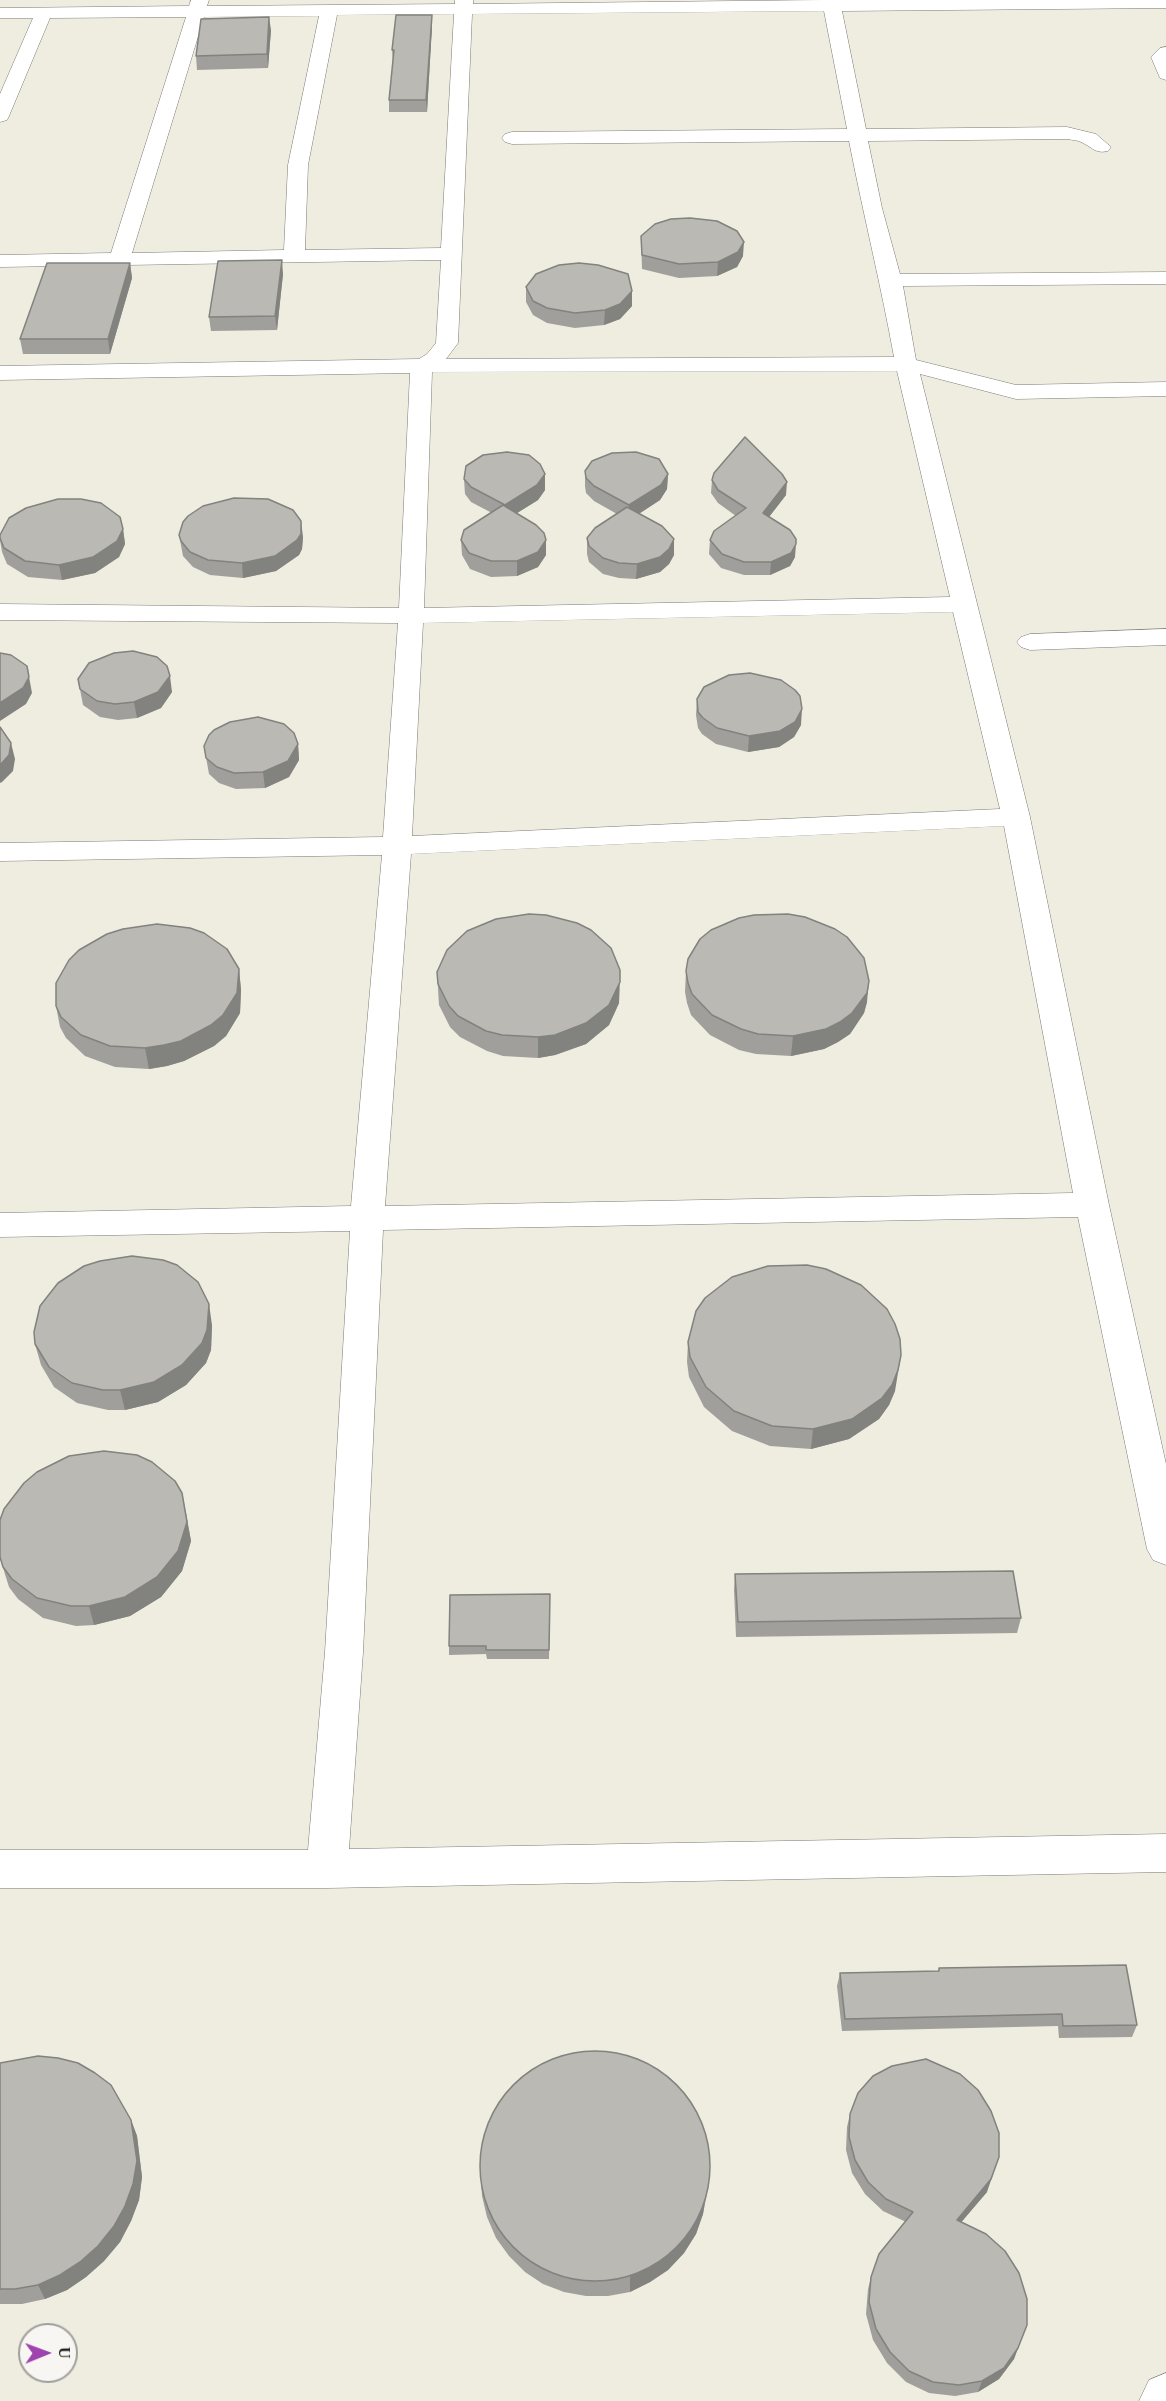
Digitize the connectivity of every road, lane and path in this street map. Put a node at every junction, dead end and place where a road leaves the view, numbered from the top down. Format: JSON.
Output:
{"nodes":[{"id":1,"x":832,"y":2,"type":"edge"},
{"id":2,"x":1166,"y":3,"type":"edge"},
{"id":3,"x":464,"y":4,"type":"edge"},
{"id":4,"x":198,"y":5,"type":"edge"},
{"id":5,"x":111,"y":6,"type":"edge"},
{"id":6,"x":329,"y":11,"type":"junction"},
{"id":7,"x":44,"y":12,"type":"junction"},
{"id":8,"x":0,"y":13,"type":"edge"},
{"id":9,"x":1166,"y":52,"type":"edge"},
{"id":10,"x":1166,"y":74,"type":"edge"},
{"id":11,"x":0,"y":116,"type":"edge"},
{"id":12,"x":858,"y":135,"type":"junction"},
{"id":13,"x":512,"y":138,"type":"dead end"},
{"id":14,"x":1101,"y":147,"type":"dead end"},
{"id":15,"x":450,"y":254,"type":"junction"},
{"id":16,"x":294,"y":256,"type":"junction"},
{"id":17,"x":120,"y":259,"type":"junction"},
{"id":18,"x":0,"y":261,"type":"edge"},
{"id":19,"x":1166,"y":278,"type":"edge"},
{"id":20,"x":891,"y":280,"type":"junction"},
{"id":21,"x":906,"y":364,"type":"junction"},
{"id":22,"x":421,"y":367,"type":"junction"},
{"id":23,"x":0,"y":373,"type":"edge"},
{"id":24,"x":1166,"y":388,"type":"edge"},
{"id":25,"x":964,"y":604,"type":"junction"},
{"id":26,"x":0,"y":612,"type":"edge"},
{"id":27,"x":411,"y":616,"type":"junction"},
{"id":28,"x":1166,"y":637,"type":"edge"},
{"id":29,"x":1030,"y":642,"type":"dead end"},
{"id":30,"x":1016,"y":817,"type":"junction"},
{"id":31,"x":397,"y":846,"type":"junction"},
{"id":32,"x":0,"y":852,"type":"edge"},
{"id":33,"x":1092,"y":1204,"type":"junction"},
{"id":34,"x":367,"y":1218,"type":"junction"},
{"id":35,"x":0,"y":1226,"type":"edge"},
{"id":36,"x":1166,"y":1549,"type":"edge"},
{"id":37,"x":1166,"y":1853,"type":"edge"},
{"id":38,"x":0,"y":1869,"type":"edge"},
{"id":39,"x":327,"y":1869,"type":"junction"},
{"id":40,"x":1166,"y":2397,"type":"edge"},
{"id":41,"x":1163,"y":2401,"type":"edge"}],
"edges":[{"from":1,"to":2,"type":"lane"},
{"from":1,"to":3,"type":"lane"},
{"from":1,"to":12,"type":"lane"},
{"from":3,"to":6,"type":"lane"},
{"from":3,"to":15,"type":"lane"},
{"from":4,"to":5,"type":"lane"},
{"from":4,"to":6,"type":"lane"},
{"from":4,"to":17,"type":"lane"},
{"from":5,"to":7,"type":"lane"},
{"from":6,"to":16,"type":"lane"},
{"from":7,"to":8,"type":"lane"},
{"from":7,"to":11,"type":"lane"},
{"from":9,"to":10,"type":"lane"},
{"from":12,"to":13,"type":"lane"},
{"from":12,"to":14,"type":"lane"},
{"from":12,"to":20,"type":"lane"},
{"from":15,"to":16,"type":"lane"},
{"from":15,"to":22,"type":"lane"},
{"from":16,"to":17,"type":"lane"},
{"from":17,"to":18,"type":"lane"},
{"from":19,"to":20,"type":"lane"},
{"from":20,"to":21,"type":"lane"},
{"from":21,"to":22,"type":"lane"},
{"from":21,"to":24,"type":"lane"},
{"from":21,"to":25,"type":"lane"},
{"from":22,"to":23,"type":"lane"},
{"from":22,"to":27,"type":"lane"},
{"from":25,"to":27,"type":"lane"},
{"from":25,"to":30,"type":"lane"},
{"from":26,"to":27,"type":"lane"},
{"from":27,"to":31,"type":"lane"},
{"from":28,"to":29,"type":"lane"},
{"from":30,"to":31,"type":"lane"},
{"from":30,"to":33,"type":"lane"},
{"from":31,"to":32,"type":"lane"},
{"from":31,"to":34,"type":"lane"},
{"from":33,"to":34,"type":"lane"},
{"from":33,"to":36,"type":"lane"},
{"from":34,"to":35,"type":"lane"},
{"from":34,"to":39,"type":"lane"},
{"from":37,"to":39,"type":"lane"},
{"from":38,"to":39,"type":"lane"},
{"from":40,"to":41,"type":"lane"}]}
